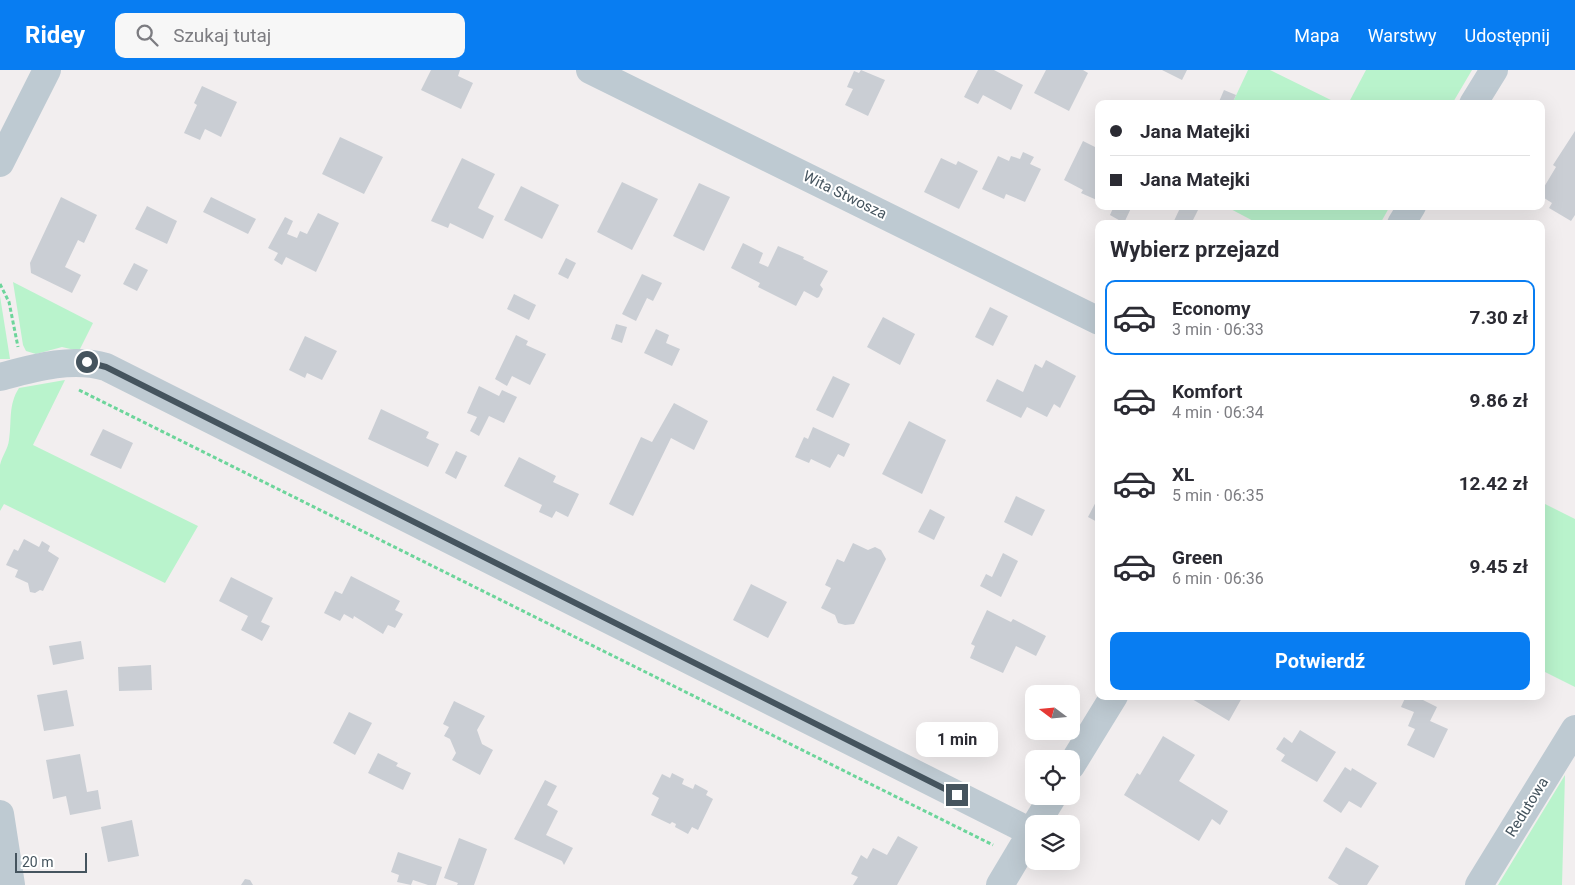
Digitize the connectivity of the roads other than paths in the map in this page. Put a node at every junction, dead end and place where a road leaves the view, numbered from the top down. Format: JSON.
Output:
{"nodes":[{"id":1,"x":46,"y":70,"type":"edge"},
{"id":2,"x":590,"y":70,"type":"edge"},
{"id":3,"x":1494,"y":70,"type":"edge"},
{"id":4,"x":1476,"y":100,"type":"edge"},
{"id":5,"x":0,"y":163,"type":"edge"},
{"id":6,"x":1095,"y":319,"type":"edge"},
{"id":7,"x":0,"y":377,"type":"edge"},
{"id":8,"x":1112,"y":700,"type":"edge"},
{"id":9,"x":1575,"y":729,"type":"edge"},
{"id":10,"x":1080,"y":751,"type":"edge"},
{"id":11,"x":0,"y":814,"type":"edge"},
{"id":12,"x":1025,"y":824,"type":"edge"},
{"id":13,"x":1025,"y":843,"type":"edge"},
{"id":14,"x":1004,"y":878,"type":"edge"},
{"id":15,"x":11,"y":885,"type":"edge"},
{"id":16,"x":1479,"y":885,"type":"edge"}],
"edges":[{"from":1,"to":5,"type":"street"},
{"from":2,"to":6,"type":"street","name":"Wita Stwosza"},
{"from":3,"to":4,"type":"street"},
{"from":7,"to":12,"type":"street"},
{"from":8,"to":10,"type":"street"},
{"from":9,"to":16,"type":"street","name":"Redutowa"},
{"from":11,"to":15,"type":"street"},
{"from":13,"to":14,"type":"street"}]}
